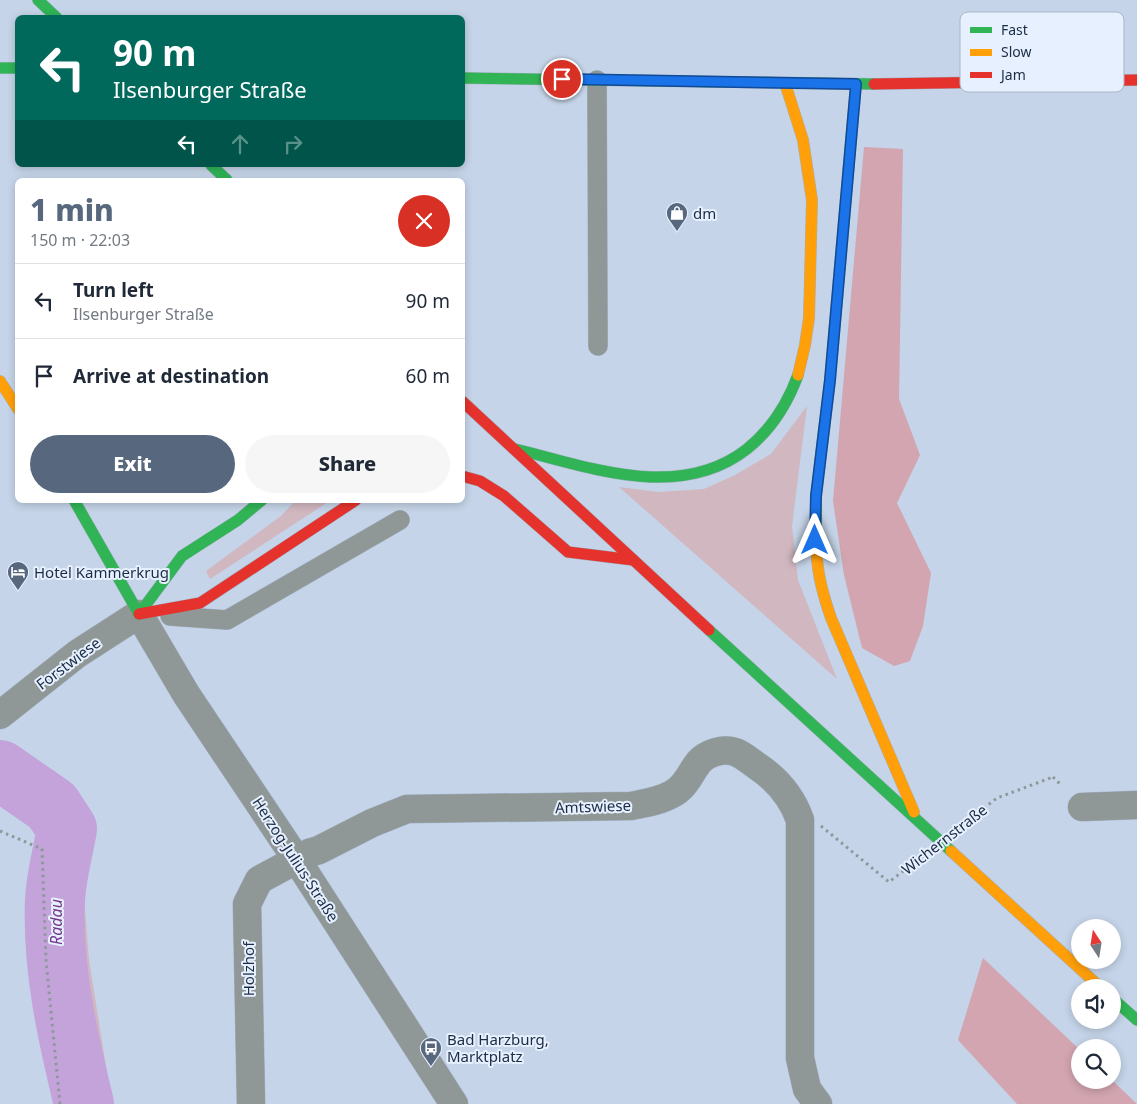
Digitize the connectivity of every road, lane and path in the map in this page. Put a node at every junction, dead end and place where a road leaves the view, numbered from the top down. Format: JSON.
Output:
{"nodes":[{"id":1,"x":38,"y":0,"type":"edge"},
{"id":2,"x":54,"y":15,"type":"edge"},
{"id":3,"x":0,"y":68,"type":"edge"},
{"id":4,"x":15,"y":68,"type":"edge"},
{"id":5,"x":465,"y":78,"type":"edge"},
{"id":6,"x":597,"y":80,"type":"junction"},
{"id":7,"x":1124,"y":80,"type":"edge"},
{"id":8,"x":1137,"y":80,"type":"edge"},
{"id":9,"x":785,"y":83,"type":"junction"},
{"id":10,"x":960,"y":83,"type":"edge"},
{"id":11,"x":856,"y":84,"type":"junction"},
{"id":12,"x":214,"y":167,"type":"edge"},
{"id":13,"x":225,"y":178,"type":"edge"},
{"id":14,"x":598,"y":346,"type":"dead end"},
{"id":15,"x":0,"y":381,"type":"edge"},
{"id":16,"x":465,"y":403,"type":"edge"},
{"id":17,"x":15,"y":404,"type":"edge"},
{"id":18,"x":514,"y":449,"type":"junction"},
{"id":19,"x":465,"y":477,"type":"edge"},
{"id":20,"x":76,"y":503,"type":"edge"},
{"id":21,"x":258,"y":503,"type":"edge"},
{"id":22,"x":351,"y":503,"type":"edge"},
{"id":23,"x":400,"y":520,"type":"dead end"},
{"id":24,"x":633,"y":560,"type":"junction"},
{"id":25,"x":139,"y":614,"type":"junction"},
{"id":26,"x":0,"y":715,"type":"edge"},
{"id":27,"x":1053,"y":777,"type":"dead end"},
{"id":28,"x":1137,"y":805,"type":"edge"},
{"id":29,"x":1082,"y":807,"type":"dead end"},
{"id":30,"x":918,"y":820,"type":"junction"},
{"id":31,"x":821,"y":826,"type":"dead end"},
{"id":32,"x":0,"y":831,"type":"edge"},
{"id":33,"x":297,"y":860,"type":"junction"},
{"id":34,"x":1091,"y":979,"type":"edge"},
{"id":35,"x":1121,"y":1006,"type":"edge"},
{"id":36,"x":1137,"y":1020,"type":"edge"},
{"id":37,"x":60,"y":1104,"type":"edge"},
{"id":38,"x":251,"y":1104,"type":"edge"},
{"id":39,"x":454,"y":1104,"type":"edge"},
{"id":40,"x":818,"y":1104,"type":"edge"}],
"edges":[{"from":1,"to":2,"type":"main road"},
{"from":3,"to":4,"type":"main road"},
{"from":5,"to":6,"type":"main road"},
{"from":6,"to":9,"type":"main road"},
{"from":6,"to":14,"type":"lane"},
{"from":7,"to":8,"type":"main road"},
{"from":9,"to":11,"type":"main road"},
{"from":9,"to":18,"type":"main road"},
{"from":10,"to":11,"type":"main road"},
{"from":11,"to":30,"type":"main road"},
{"from":12,"to":13,"type":"main road"},
{"from":15,"to":17,"type":"main road"},
{"from":16,"to":18,"type":"main road"},
{"from":18,"to":24,"type":"main road"},
{"from":19,"to":24,"type":"main road"},
{"from":20,"to":25,"type":"main road","name":"Herzog-Julius-Straße"},
{"from":21,"to":25,"type":"main road"},
{"from":22,"to":25,"type":"main road"},
{"from":23,"to":25,"type":"lane"},
{"from":24,"to":30,"type":"main road"},
{"from":25,"to":26,"type":"street","name":"Forstwiese"},
{"from":25,"to":33,"type":"street","name":"Herzog-Julius-Straße"},
{"from":27,"to":31,"type":"path","name":"Wichernstraße","bridge":true},
{"from":28,"to":29,"type":"street"},
{"from":30,"to":34,"type":"main road"},
{"from":32,"to":37,"type":"path"},
{"from":33,"to":38,"type":"street","name":"Holzhof"},
{"from":33,"to":39,"type":"street","name":"Herzog-Julius-Straße"},
{"from":33,"to":40,"type":"street","name":"Amtswiese"},
{"from":35,"to":36,"type":"main road"}]}
